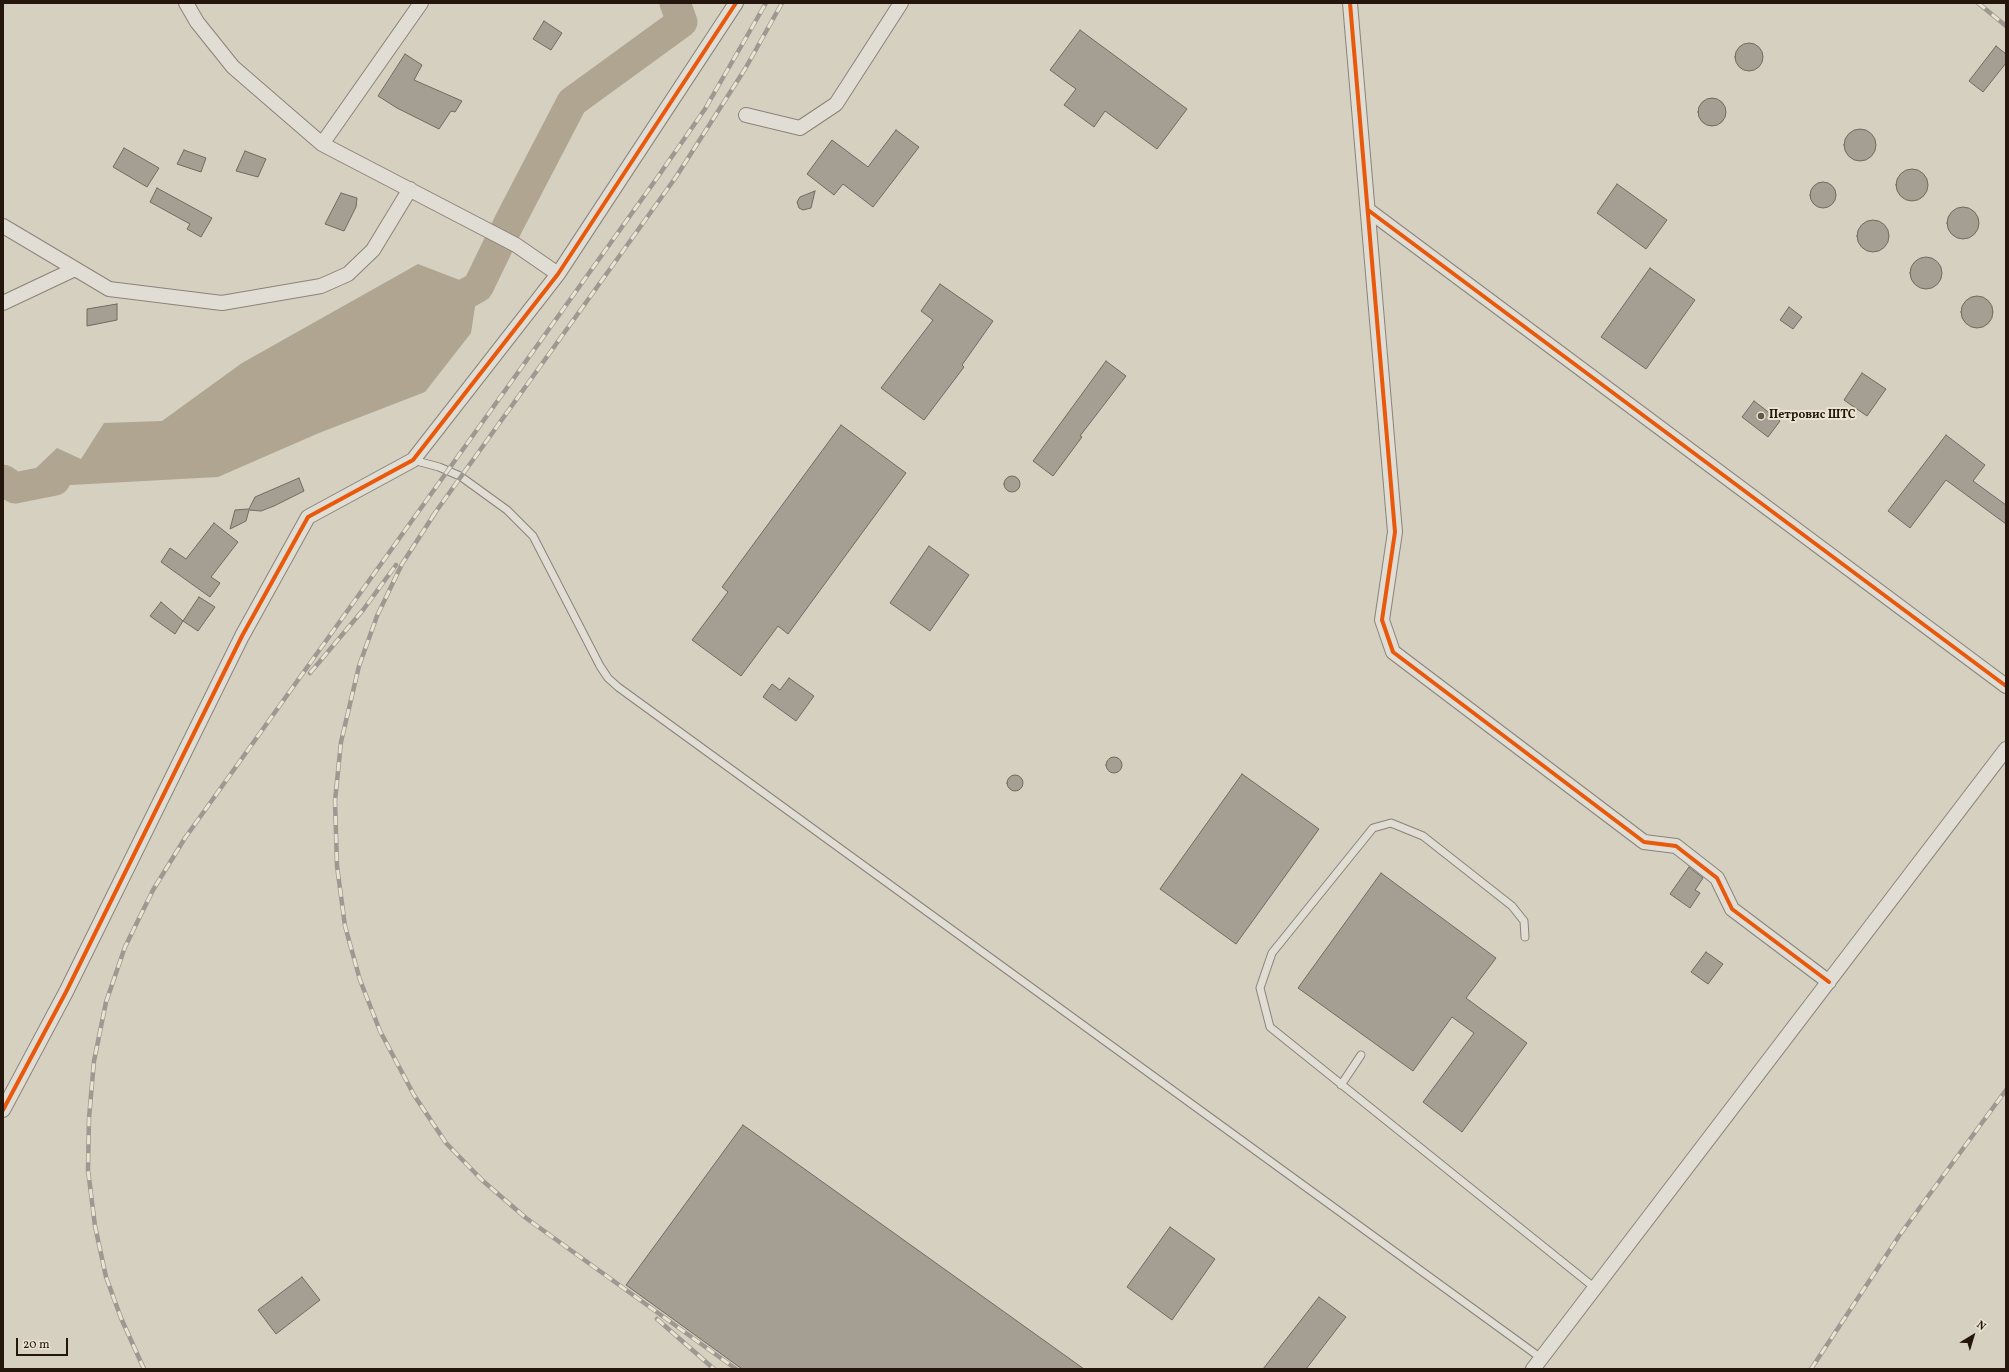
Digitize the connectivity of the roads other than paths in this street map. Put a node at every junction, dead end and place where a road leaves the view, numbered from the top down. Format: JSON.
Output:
{"nodes":[{"id":1,"x":186,"y":3,"type":"edge"},
{"id":2,"x":421,"y":3,"type":"edge"},
{"id":3,"x":736,"y":3,"type":"edge"},
{"id":4,"x":901,"y":3,"type":"edge"},
{"id":5,"x":1350,"y":3,"type":"edge"},
{"id":6,"x":746,"y":115,"type":"dead end"},
{"id":7,"x":322,"y":144,"type":"junction"},
{"id":8,"x":410,"y":189,"type":"junction"},
{"id":9,"x":1368,"y":210,"type":"junction"},
{"id":10,"x":3,"y":226,"type":"edge"},
{"id":11,"x":75,"y":269,"type":"junction"},
{"id":12,"x":558,"y":274,"type":"junction"},
{"id":13,"x":3,"y":303,"type":"edge"},
{"id":14,"x":413,"y":460,"type":"junction"},
{"id":15,"x":2006,"y":686,"type":"edge"},
{"id":16,"x":2006,"y":749,"type":"edge"},
{"id":17,"x":1525,"y":937,"type":"dead end"},
{"id":18,"x":1829,"y":982,"type":"junction"},
{"id":19,"x":1361,"y":1055,"type":"dead end"},
{"id":20,"x":1341,"y":1085,"type":"junction"},
{"id":21,"x":3,"y":1110,"type":"edge"},
{"id":22,"x":1595,"y":1288,"type":"junction"},
{"id":23,"x":1537,"y":1364,"type":"edge"}],
"edges":[{"from":1,"to":7,"type":"street"},
{"from":2,"to":7,"type":"street"},
{"from":3,"to":12,"type":"street"},
{"from":4,"to":6,"type":"street"},
{"from":5,"to":9,"type":"street"},
{"from":7,"to":8,"type":"street"},
{"from":8,"to":11,"type":"street"},
{"from":8,"to":12,"type":"street"},
{"from":9,"to":15,"type":"street"},
{"from":9,"to":18,"type":"street"},
{"from":10,"to":11,"type":"street"},
{"from":11,"to":13,"type":"street"},
{"from":12,"to":14,"type":"street"},
{"from":14,"to":21,"type":"street"},
{"from":14,"to":23,"type":"lane"},
{"from":16,"to":18,"type":"street"},
{"from":17,"to":20,"type":"lane"},
{"from":18,"to":22,"type":"street"},
{"from":19,"to":20,"type":"lane"},
{"from":20,"to":22,"type":"lane"},
{"from":22,"to":23,"type":"street"}]}
